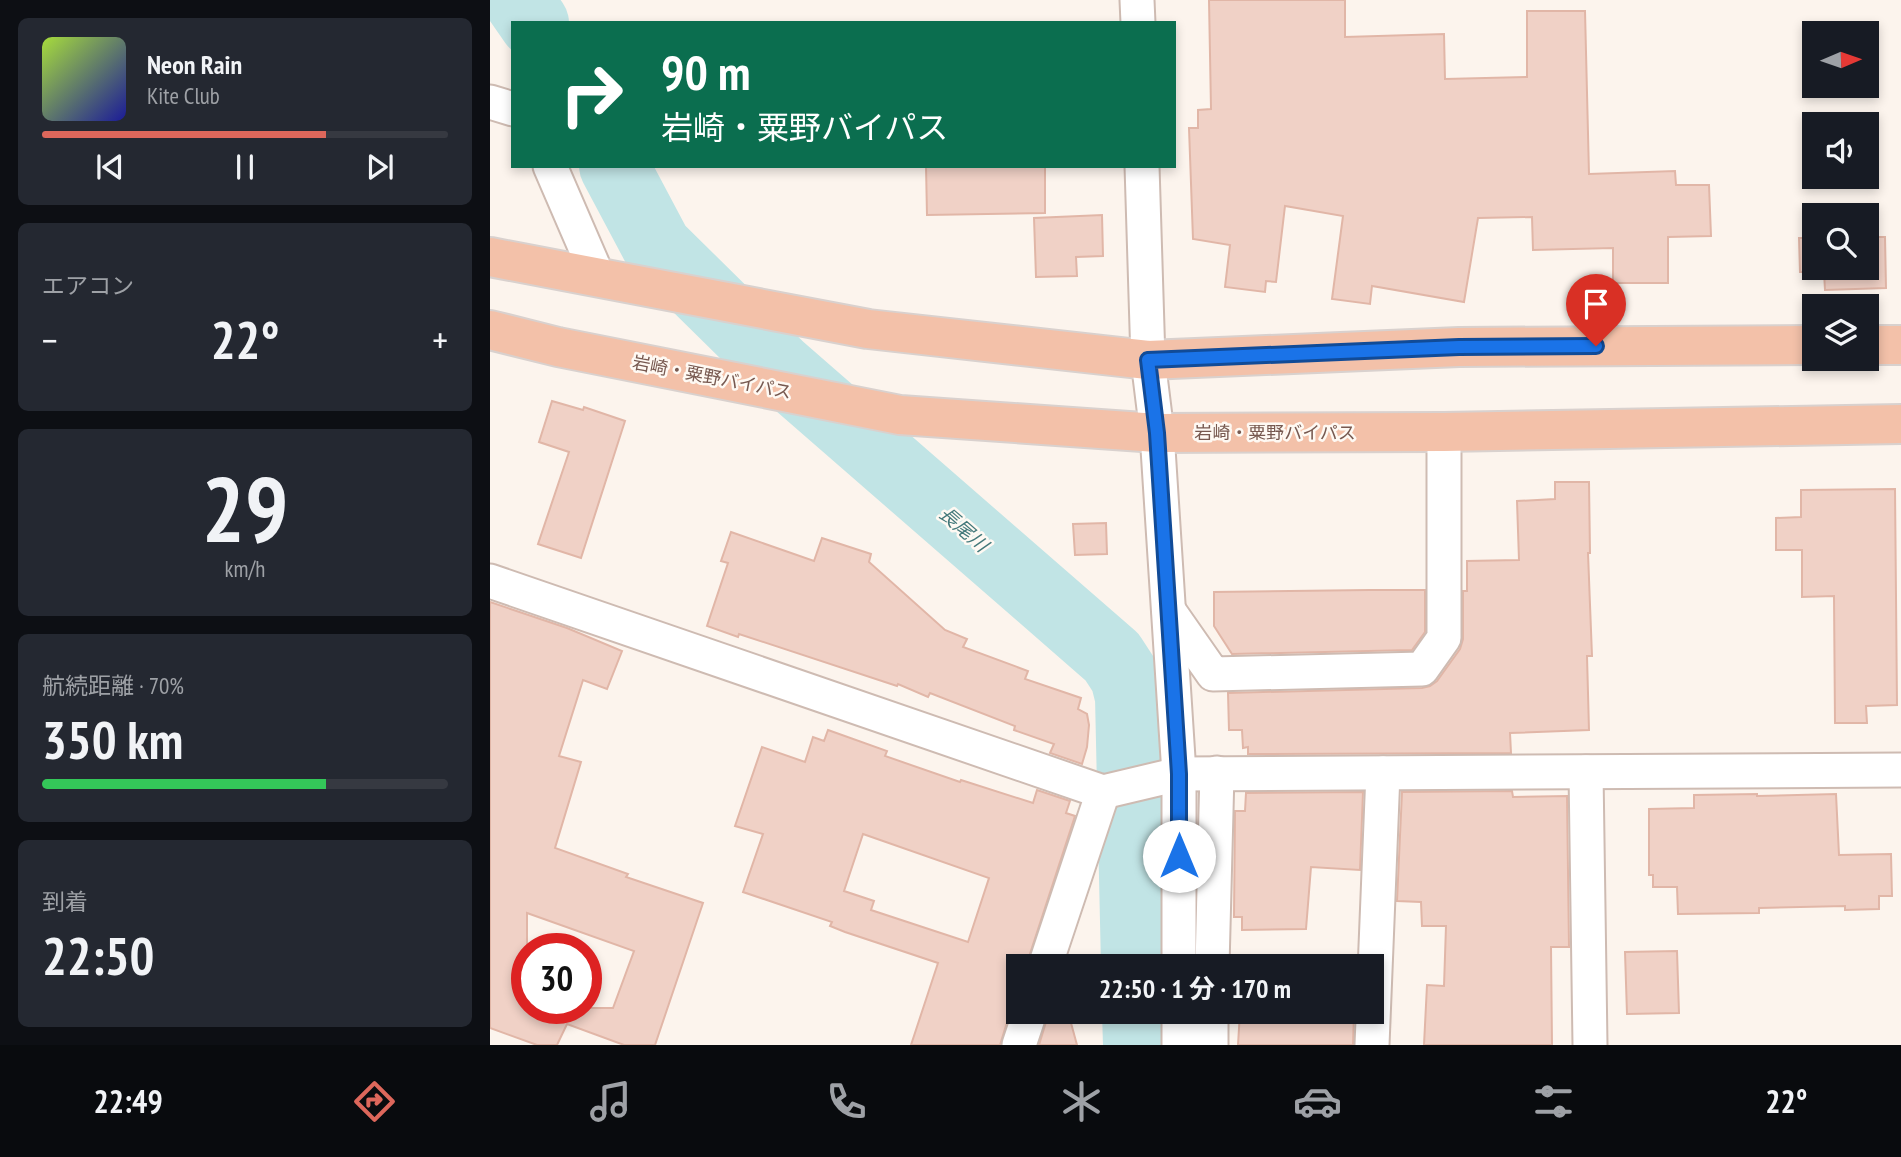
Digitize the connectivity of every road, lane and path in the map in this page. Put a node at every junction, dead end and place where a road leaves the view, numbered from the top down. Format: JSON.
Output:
{"nodes":[{"id":1,"x":1137,"y":0,"type":"edge"},
{"id":2,"x":1138,"y":21,"type":"edge"},
{"id":3,"x":490,"y":102,"type":"edge"},
{"id":4,"x":511,"y":108,"type":"edge"},
{"id":5,"x":551,"y":168,"type":"edge"},
{"id":6,"x":1142,"y":168,"type":"edge"},
{"id":7,"x":490,"y":257,"type":"edge"},
{"id":8,"x":598,"y":276,"type":"junction"},
{"id":9,"x":490,"y":330,"type":"edge"},
{"id":10,"x":1802,"y":345,"type":"edge"},
{"id":11,"x":1879,"y":345,"type":"edge"},
{"id":12,"x":1901,"y":345,"type":"edge"},
{"id":13,"x":1148,"y":360,"type":"junction"},
{"id":14,"x":1901,"y":424,"type":"edge"},
{"id":15,"x":1444,"y":432,"type":"junction"},
{"id":16,"x":1157,"y":433,"type":"junction"},
{"id":17,"x":490,"y":581,"type":"edge"},
{"id":18,"x":1168,"y":610,"type":"junction"},
{"id":19,"x":1901,"y":770,"type":"edge"},
{"id":20,"x":1586,"y":772,"type":"junction"},
{"id":21,"x":1217,"y":773,"type":"junction"},
{"id":22,"x":1383,"y":773,"type":"junction"},
{"id":23,"x":1179,"y":774,"type":"junction"},
{"id":24,"x":1103,"y":792,"type":"junction"},
{"id":25,"x":1049,"y":954,"type":"edge"},
{"id":26,"x":1179,"y":954,"type":"edge"},
{"id":27,"x":1212,"y":954,"type":"edge"},
{"id":28,"x":1026,"y":1024,"type":"edge"},
{"id":29,"x":1179,"y":1024,"type":"edge"},
{"id":30,"x":1211,"y":1024,"type":"edge"},
{"id":31,"x":1019,"y":1045,"type":"edge"},
{"id":32,"x":1179,"y":1045,"type":"edge"},
{"id":33,"x":1211,"y":1045,"type":"edge"},
{"id":34,"x":1372,"y":1045,"type":"edge"},
{"id":35,"x":1590,"y":1045,"type":"edge"}],
"edges":[{"from":1,"to":2,"type":"street"},
{"from":3,"to":4,"type":"street"},
{"from":5,"to":8,"type":"street"},
{"from":6,"to":13,"type":"street"},
{"from":7,"to":8,"type":"highway"},
{"from":8,"to":13,"type":"highway"},
{"from":9,"to":16,"type":"highway","name":"岩崎・粟野バイパス"},
{"from":10,"to":13,"type":"highway"},
{"from":11,"to":12,"type":"highway"},
{"from":13,"to":16,"type":"street"},
{"from":14,"to":15,"type":"highway","name":"岩崎・粟野バイパス"},
{"from":15,"to":16,"type":"highway","name":"岩崎・粟野バイパス"},
{"from":15,"to":18,"type":"street"},
{"from":16,"to":18,"type":"street"},
{"from":17,"to":24,"type":"street"},
{"from":18,"to":23,"type":"street"},
{"from":19,"to":20,"type":"street"},
{"from":20,"to":22,"type":"street"},
{"from":20,"to":35,"type":"street"},
{"from":21,"to":22,"type":"street"},
{"from":21,"to":23,"type":"street"},
{"from":21,"to":27,"type":"street"},
{"from":22,"to":34,"type":"street"},
{"from":23,"to":24,"type":"street"},
{"from":23,"to":26,"type":"street"},
{"from":24,"to":25,"type":"street"},
{"from":28,"to":31,"type":"street"},
{"from":29,"to":32,"type":"street"},
{"from":30,"to":33,"type":"street"}]}
